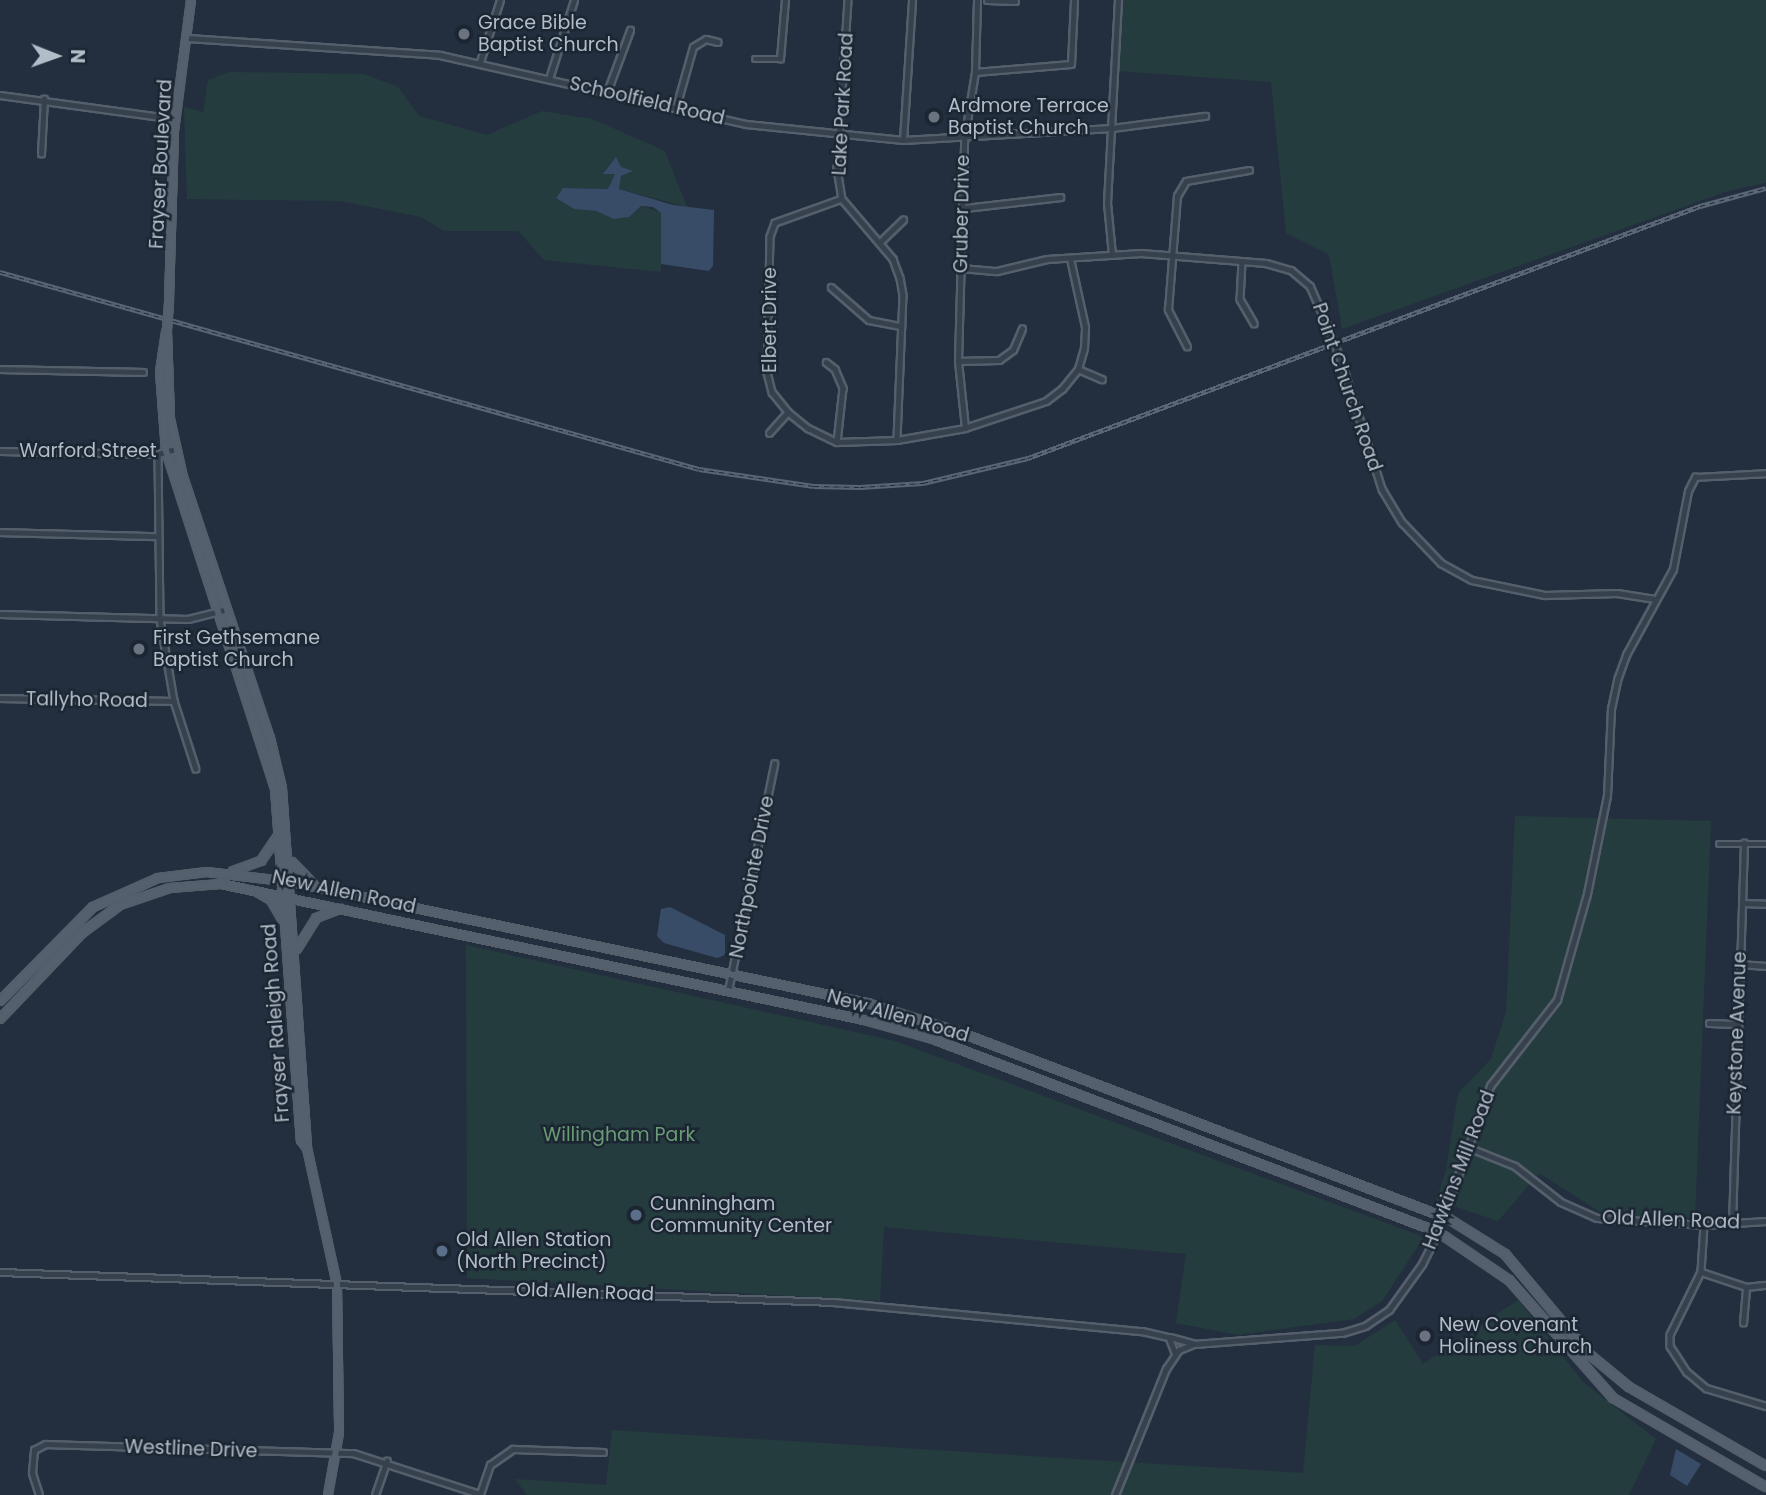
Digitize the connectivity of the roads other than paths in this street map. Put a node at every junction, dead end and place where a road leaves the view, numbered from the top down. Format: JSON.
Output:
{"nodes":[{"id":1,"x":191,"y":0,"type":"edge"},
{"id":2,"x":500,"y":0,"type":"edge"},
{"id":3,"x":574,"y":0,"type":"edge"},
{"id":4,"x":785,"y":0,"type":"edge"},
{"id":5,"x":848,"y":0,"type":"edge"},
{"id":6,"x":912,"y":0,"type":"edge"},
{"id":7,"x":977,"y":0,"type":"edge"},
{"id":8,"x":988,"y":0,"type":"edge"},
{"id":9,"x":1074,"y":0,"type":"edge"},
{"id":10,"x":1118,"y":0,"type":"edge"},
{"id":11,"x":1015,"y":1,"type":"edge"},
{"id":12,"x":630,"y":30,"type":"dead end"},
{"id":13,"x":185,"y":38,"type":"junction"},
{"id":14,"x":718,"y":42,"type":"dead end"},
{"id":15,"x":755,"y":59,"type":"dead end"},
{"id":16,"x":480,"y":63,"type":"junction"},
{"id":17,"x":975,"y":72,"type":"junction"},
{"id":18,"x":549,"y":79,"type":"junction"},
{"id":19,"x":607,"y":92,"type":"junction"},
{"id":20,"x":0,"y":95,"type":"edge"},
{"id":21,"x":44,"y":99,"type":"junction"},
{"id":22,"x":676,"y":107,"type":"junction"},
{"id":23,"x":1205,"y":116,"type":"dead end"},
{"id":24,"x":176,"y":119,"type":"junction"},
{"id":25,"x":1112,"y":128,"type":"junction"},
{"id":26,"x":839,"y":135,"type":"junction"},
{"id":27,"x":903,"y":140,"type":"junction"},
{"id":28,"x":964,"y":140,"type":"junction"},
{"id":29,"x":41,"y":154,"type":"dead end"},
{"id":30,"x":1249,"y":170,"type":"dead end"},
{"id":31,"x":1060,"y":197,"type":"dead end"},
{"id":32,"x":842,"y":199,"type":"junction"},
{"id":33,"x":965,"y":208,"type":"junction"},
{"id":34,"x":904,"y":220,"type":"dead end"},
{"id":35,"x":880,"y":242,"type":"junction"},
{"id":36,"x":1112,"y":255,"type":"junction"},
{"id":37,"x":1171,"y":256,"type":"junction"},
{"id":38,"x":1070,"y":259,"type":"junction"},
{"id":39,"x":1242,"y":262,"type":"junction"},
{"id":40,"x":961,"y":268,"type":"junction"},
{"id":41,"x":831,"y":287,"type":"dead end"},
{"id":42,"x":1254,"y":323,"type":"dead end"},
{"id":43,"x":901,"y":326,"type":"junction"},
{"id":44,"x":1023,"y":329,"type":"dead end"},
{"id":45,"x":167,"y":331,"type":"junction"},
{"id":46,"x":1188,"y":347,"type":"dead end"},
{"id":47,"x":958,"y":361,"type":"junction"},
{"id":48,"x":826,"y":362,"type":"dead end"},
{"id":49,"x":0,"y":369,"type":"edge"},
{"id":50,"x":1078,"y":369,"type":"junction"},
{"id":51,"x":144,"y":372,"type":"dead end"},
{"id":52,"x":1102,"y":379,"type":"dead end"},
{"id":53,"x":788,"y":412,"type":"junction"},
{"id":54,"x":965,"y":428,"type":"junction"},
{"id":55,"x":769,"y":433,"type":"dead end"},
{"id":56,"x":897,"y":440,"type":"junction"},
{"id":57,"x":837,"y":442,"type":"junction"},
{"id":58,"x":176,"y":449,"type":"junction"},
{"id":59,"x":0,"y":451,"type":"edge"},
{"id":60,"x":166,"y":451,"type":"junction"},
{"id":61,"x":158,"y":454,"type":"junction"},
{"id":62,"x":1766,"y":472,"type":"edge"},
{"id":63,"x":0,"y":532,"type":"edge"},
{"id":64,"x":156,"y":536,"type":"junction"},
{"id":65,"x":1655,"y":599,"type":"junction"},
{"id":66,"x":225,"y":610,"type":"junction"},
{"id":67,"x":217,"y":613,"type":"junction"},
{"id":68,"x":0,"y":614,"type":"edge"},
{"id":69,"x":160,"y":620,"type":"junction"},
{"id":70,"x":0,"y":698,"type":"edge"},
{"id":71,"x":174,"y":701,"type":"junction"},
{"id":72,"x":774,"y":764,"type":"dead end"},
{"id":73,"x":196,"y":769,"type":"dead end"},
{"id":74,"x":280,"y":832,"type":"junction"},
{"id":75,"x":1744,"y":843,"type":"junction"},
{"id":76,"x":1718,"y":844,"type":"dead end"},
{"id":77,"x":1766,"y":844,"type":"edge"},
{"id":78,"x":290,"y":857,"type":"junction"},
{"id":79,"x":226,"y":872,"type":"junction"},
{"id":80,"x":282,"y":880,"type":"junction"},
{"id":81,"x":291,"y":881,"type":"junction"},
{"id":82,"x":317,"y":887,"type":"junction"},
{"id":83,"x":245,"y":888,"type":"junction"},
{"id":84,"x":283,"y":894,"type":"junction"},
{"id":85,"x":291,"y":896,"type":"junction"},
{"id":86,"x":1742,"y":903,"type":"junction"},
{"id":87,"x":1766,"y":904,"type":"edge"},
{"id":88,"x":343,"y":909,"type":"junction"},
{"id":89,"x":284,"y":923,"type":"junction"},
{"id":90,"x":295,"y":954,"type":"junction"},
{"id":91,"x":1739,"y":964,"type":"junction"},
{"id":92,"x":1766,"y":966,"type":"edge"},
{"id":93,"x":734,"y":974,"type":"junction"},
{"id":94,"x":728,"y":991,"type":"junction"},
{"id":95,"x":0,"y":1001,"type":"edge"},
{"id":96,"x":0,"y":1019,"type":"edge"},
{"id":97,"x":1709,"y":1023,"type":"dead end"},
{"id":98,"x":1735,"y":1024,"type":"junction"},
{"id":99,"x":1230,"y":1135,"type":"junction"},
{"id":100,"x":1202,"y":1141,"type":"junction"},
{"id":101,"x":307,"y":1147,"type":"junction"},
{"id":102,"x":1470,"y":1148,"type":"junction"},
{"id":103,"x":1444,"y":1217,"type":"junction"},
{"id":104,"x":1766,"y":1221,"type":"edge"},
{"id":105,"x":1704,"y":1224,"type":"junction"},
{"id":106,"x":1732,"y":1224,"type":"junction"},
{"id":107,"x":1438,"y":1232,"type":"junction"},
{"id":108,"x":0,"y":1272,"type":"edge"},
{"id":109,"x":1701,"y":1272,"type":"junction"},
{"id":110,"x":337,"y":1284,"type":"junction"},
{"id":111,"x":1766,"y":1285,"type":"edge"},
{"id":112,"x":1746,"y":1287,"type":"junction"},
{"id":113,"x":1743,"y":1323,"type":"dead end"},
{"id":114,"x":1169,"y":1337,"type":"junction"},
{"id":115,"x":1194,"y":1344,"type":"junction"},
{"id":116,"x":1175,"y":1354,"type":"junction"},
{"id":117,"x":1766,"y":1406,"type":"edge"},
{"id":118,"x":603,"y":1452,"type":"dead end"},
{"id":119,"x":337,"y":1455,"type":"junction"},
{"id":120,"x":387,"y":1461,"type":"junction"},
{"id":121,"x":1766,"y":1466,"type":"edge"},
{"id":122,"x":1766,"y":1487,"type":"edge"},
{"id":123,"x":480,"y":1494,"type":"edge"},
{"id":124,"x":39,"y":1495,"type":"edge"},
{"id":125,"x":328,"y":1495,"type":"edge"},
{"id":126,"x":375,"y":1495,"type":"edge"},
{"id":127,"x":1115,"y":1495,"type":"edge"}],
"edges":[{"from":1,"to":13,"type":"main road","name":"Frayser Boulevard"},
{"from":2,"to":16,"type":"street"},
{"from":3,"to":18,"type":"street"},
{"from":4,"to":15,"type":"street"},
{"from":5,"to":26,"type":"street","name":"Lake Park Road"},
{"from":6,"to":27,"type":"street"},
{"from":7,"to":17,"type":"street","name":"Gruber Drive"},
{"from":8,"to":11,"type":"street"},
{"from":9,"to":17,"type":"street"},
{"from":10,"to":25,"type":"street"},
{"from":12,"to":19,"type":"street"},
{"from":13,"to":16,"type":"street","name":"Schoolfield Road"},
{"from":13,"to":24,"type":"main road","name":"Frayser Boulevard"},
{"from":14,"to":22,"type":"street"},
{"from":16,"to":18,"type":"street","name":"Schoolfield Road"},
{"from":17,"to":28,"type":"street","name":"Gruber Drive"},
{"from":18,"to":19,"type":"street","name":"Schoolfield Road"},
{"from":19,"to":22,"type":"street","name":"Schoolfield Road"},
{"from":20,"to":21,"type":"street"},
{"from":21,"to":24,"type":"street"},
{"from":21,"to":29,"type":"street"},
{"from":22,"to":26,"type":"street","name":"Schoolfield Road"},
{"from":23,"to":25,"type":"street","name":"Schoolfield Road"},
{"from":24,"to":45,"type":"main road","name":"Frayser Boulevard","bridge":true},
{"from":25,"to":28,"type":"street","name":"Schoolfield Road"},
{"from":25,"to":36,"type":"street"},
{"from":26,"to":27,"type":"street","name":"Schoolfield Road"},
{"from":26,"to":32,"type":"street","name":"Lake Park Road"},
{"from":27,"to":28,"type":"street","name":"Schoolfield Road"},
{"from":28,"to":33,"type":"street","name":"Gruber Drive"},
{"from":30,"to":37,"type":"street"},
{"from":31,"to":33,"type":"street"},
{"from":32,"to":35,"type":"street","name":"Lake Park Road"},
{"from":32,"to":53,"type":"street","name":"Elbert Drive"},
{"from":33,"to":40,"type":"street","name":"Gruber Drive"},
{"from":34,"to":35,"type":"street"},
{"from":35,"to":43,"type":"street","name":"Lake Park Road"},
{"from":36,"to":37,"type":"street","name":"Point Church Road"},
{"from":36,"to":38,"type":"street","name":"Point Church Road"},
{"from":37,"to":39,"type":"street","name":"Point Church Road"},
{"from":37,"to":46,"type":"street"},
{"from":38,"to":40,"type":"street","name":"Point Church Road"},
{"from":38,"to":50,"type":"street"},
{"from":39,"to":42,"type":"street"},
{"from":39,"to":65,"type":"street","name":"Point Church Road","bridge":true},
{"from":40,"to":47,"type":"street","name":"Gruber Drive"},
{"from":41,"to":43,"type":"street"},
{"from":43,"to":56,"type":"street","name":"Lake Park Road"},
{"from":44,"to":47,"type":"street"},
{"from":45,"to":58,"type":"main road"},
{"from":45,"to":60,"type":"main road"},
{"from":47,"to":54,"type":"street","name":"Gruber Drive"},
{"from":48,"to":57,"type":"street"},
{"from":49,"to":51,"type":"street"},
{"from":50,"to":52,"type":"street"},
{"from":50,"to":54,"type":"street"},
{"from":53,"to":55,"type":"street"},
{"from":53,"to":57,"type":"street"},
{"from":54,"to":56,"type":"street"},
{"from":56,"to":57,"type":"street"},
{"from":58,"to":60,"type":"street","name":"Warford Street"},
{"from":58,"to":66,"type":"main road","name":"Frayser Raleigh Road"},
{"from":59,"to":61,"type":"street","name":"Warford Street"},
{"from":60,"to":61,"type":"street","name":"Warford Street"},
{"from":60,"to":67,"type":"main road","name":"Frayser Raleigh Road"},
{"from":61,"to":64,"type":"street"},
{"from":62,"to":65,"type":"street","name":"Hawkins Mill Road"},
{"from":63,"to":64,"type":"street"},
{"from":64,"to":69,"type":"street"},
{"from":65,"to":102,"type":"street","name":"Hawkins Mill Road"},
{"from":66,"to":67,"type":"street"},
{"from":66,"to":78,"type":"main road","name":"Frayser Raleigh Road"},
{"from":67,"to":69,"type":"street"},
{"from":67,"to":74,"type":"main road","name":"Frayser Raleigh Road"},
{"from":68,"to":69,"type":"street"},
{"from":69,"to":71,"type":"street"},
{"from":70,"to":71,"type":"street","name":"Tallyho Road"},
{"from":71,"to":73,"type":"street"},
{"from":72,"to":93,"type":"street","name":"Northpointe Drive"},
{"from":74,"to":79,"type":"main road"},
{"from":74,"to":80,"type":"main road","name":"Frayser Raleigh Road"},
{"from":75,"to":76,"type":"street"},
{"from":75,"to":77,"type":"street"},
{"from":75,"to":86,"type":"street","name":"Keystone Avenue"},
{"from":78,"to":81,"type":"main road","name":"Frayser Raleigh Road"},
{"from":78,"to":82,"type":"main road"},
{"from":79,"to":80,"type":"main road","name":"New Allen Road"},
{"from":79,"to":95,"type":"main road","name":"New Allen Road"},
{"from":80,"to":81,"type":"main road","name":"New Allen Road"},
{"from":80,"to":84,"type":"main road","name":"Frayser Raleigh Road"},
{"from":81,"to":82,"type":"main road","name":"New Allen Road"},
{"from":81,"to":85,"type":"main road","name":"Frayser Raleigh Road"},
{"from":82,"to":93,"type":"main road","name":"New Allen Road"},
{"from":83,"to":84,"type":"main road","name":"New Allen Road"},
{"from":83,"to":89,"type":"main road"},
{"from":83,"to":96,"type":"main road","name":"New Allen Road"},
{"from":84,"to":85,"type":"main road","name":"New Allen Road"},
{"from":84,"to":89,"type":"main road","name":"Frayser Raleigh Road"},
{"from":85,"to":88,"type":"main road","name":"New Allen Road"},
{"from":85,"to":90,"type":"main road","name":"Frayser Raleigh Road"},
{"from":86,"to":87,"type":"street"},
{"from":86,"to":91,"type":"street","name":"Keystone Avenue"},
{"from":88,"to":90,"type":"main road"},
{"from":88,"to":94,"type":"main road","name":"New Allen Road"},
{"from":89,"to":101,"type":"main road","name":"Frayser Raleigh Road"},
{"from":90,"to":101,"type":"main road","name":"Frayser Raleigh Road"},
{"from":91,"to":92,"type":"street"},
{"from":91,"to":98,"type":"street","name":"Keystone Avenue"},
{"from":93,"to":94,"type":"street","name":"Northpointe Drive"},
{"from":93,"to":99,"type":"main road","name":"New Allen Road"},
{"from":94,"to":100,"type":"main road","name":"New Allen Road"},
{"from":97,"to":98,"type":"street"},
{"from":98,"to":106,"type":"street","name":"Keystone Avenue"},
{"from":99,"to":100,"type":"main road"},
{"from":99,"to":103,"type":"main road","name":"New Allen Road"},
{"from":100,"to":107,"type":"main road","name":"New Allen Road"},
{"from":101,"to":110,"type":"main road","name":"Frayser Raleigh Road"},
{"from":102,"to":103,"type":"street","name":"Hawkins Mill Road"},
{"from":102,"to":105,"type":"street","name":"Old Allen Road"},
{"from":103,"to":107,"type":"street","name":"Hawkins Mill Road"},
{"from":103,"to":121,"type":"main road","name":"New Allen Road"},
{"from":104,"to":106,"type":"street","name":"Old Allen Road"},
{"from":105,"to":106,"type":"street","name":"Old Allen Road"},
{"from":105,"to":109,"type":"street"},
{"from":107,"to":115,"type":"street","name":"Hawkins Mill Road"},
{"from":107,"to":122,"type":"main road","name":"New Allen Road"},
{"from":108,"to":110,"type":"street","name":"Old Allen Road"},
{"from":109,"to":112,"type":"street"},
{"from":109,"to":117,"type":"street"},
{"from":110,"to":114,"type":"street","name":"Old Allen Road"},
{"from":110,"to":119,"type":"main road","name":"Frayser Raleigh Road"},
{"from":111,"to":112,"type":"street"},
{"from":112,"to":113,"type":"street"},
{"from":114,"to":115,"type":"street","name":"Old Allen Road"},
{"from":114,"to":116,"type":"street"},
{"from":115,"to":116,"type":"street","name":"Hawkins Mill Road"},
{"from":116,"to":127,"type":"street"},
{"from":118,"to":123,"type":"street"},
{"from":119,"to":120,"type":"street","name":"Westline Drive"},
{"from":119,"to":124,"type":"street","name":"Westline Drive"},
{"from":119,"to":125,"type":"main road","name":"Frayser Raleigh Road"},
{"from":120,"to":123,"type":"street","name":"Westline Drive"},
{"from":120,"to":126,"type":"street"}]}
